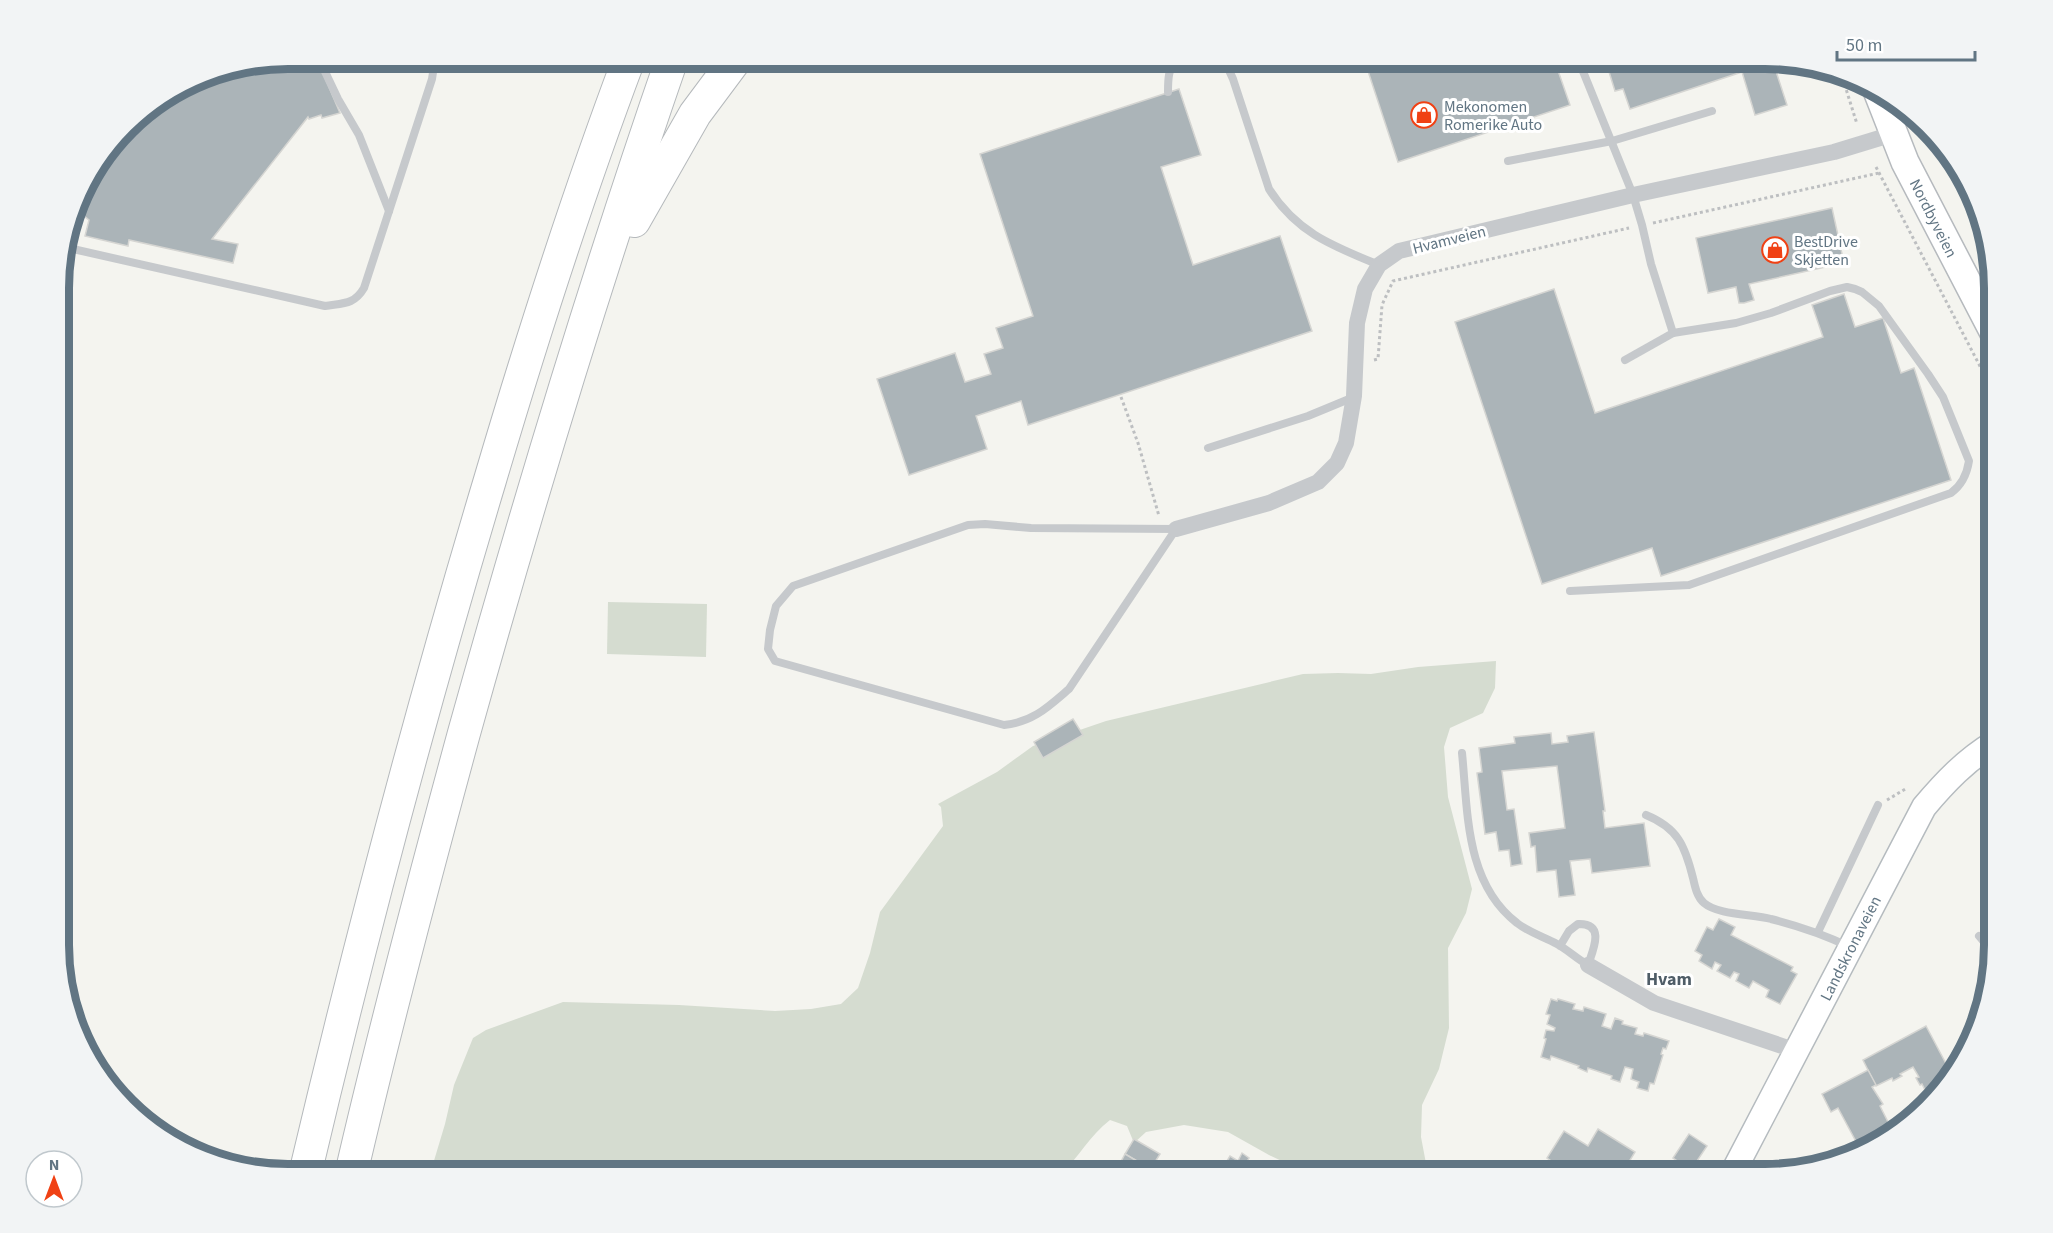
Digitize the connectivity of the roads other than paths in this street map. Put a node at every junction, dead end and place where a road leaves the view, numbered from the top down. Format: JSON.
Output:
{"nodes":[{"id":1,"x":325,"y":69,"type":"edge"},
{"id":2,"x":433,"y":69,"type":"edge"},
{"id":3,"x":625,"y":69,"type":"edge"},
{"id":4,"x":668,"y":69,"type":"edge"},
{"id":5,"x":728,"y":69,"type":"edge"},
{"id":6,"x":1170,"y":69,"type":"edge"},
{"id":7,"x":1228,"y":69,"type":"edge"},
{"id":8,"x":1583,"y":69,"type":"edge"},
{"id":9,"x":1168,"y":92,"type":"dead end"},
{"id":10,"x":1883,"y":103,"type":"edge"},
{"id":11,"x":1712,"y":111,"type":"dead end"},
{"id":12,"x":1893,"y":134,"type":"junction"},
{"id":13,"x":1612,"y":141,"type":"junction"},
{"id":14,"x":1508,"y":161,"type":"dead end"},
{"id":15,"x":1633,"y":195,"type":"junction"},
{"id":16,"x":389,"y":211,"type":"junction"},
{"id":17,"x":72,"y":249,"type":"edge"},
{"id":18,"x":1379,"y":265,"type":"junction"},
{"id":19,"x":596,"y":290,"type":"junction"},
{"id":20,"x":1984,"y":314,"type":"edge"},
{"id":21,"x":1673,"y":333,"type":"junction"},
{"id":22,"x":1625,"y":360,"type":"dead end"},
{"id":23,"x":1354,"y":396,"type":"junction"},
{"id":24,"x":1208,"y":448,"type":"dead end"},
{"id":25,"x":1169,"y":529,"type":"junction"},
{"id":26,"x":1569,"y":591,"type":"dead end"},
{"id":27,"x":1984,"y":749,"type":"edge"},
{"id":28,"x":1462,"y":753,"type":"dead end"},
{"id":29,"x":1878,"y":805,"type":"road end"},
{"id":30,"x":1646,"y":815,"type":"dead end"},
{"id":31,"x":1818,"y":932,"type":"junction"},
{"id":32,"x":1979,"y":936,"type":"dead end"},
{"id":33,"x":1984,"y":942,"type":"edge"},
{"id":34,"x":1560,"y":946,"type":"junction"},
{"id":35,"x":1850,"y":948,"type":"junction"},
{"id":36,"x":1588,"y":965,"type":"junction"},
{"id":37,"x":1797,"y":1051,"type":"junction"},
{"id":38,"x":307,"y":1164,"type":"edge"},
{"id":39,"x":353,"y":1164,"type":"edge"},
{"id":40,"x":1746,"y":1164,"type":"edge"}],
"edges":[{"from":1,"to":16,"type":"lane"},
{"from":2,"to":16,"type":"lane"},
{"from":3,"to":38,"type":"highway"},
{"from":4,"to":19,"type":"highway"},
{"from":5,"to":19,"type":"highway"},
{"from":6,"to":9,"type":"lane"},
{"from":7,"to":18,"type":"lane"},
{"from":8,"to":13,"type":"lane"},
{"from":10,"to":12,"type":"main road","name":"Nordbyveien"},
{"from":11,"to":13,"type":"lane"},
{"from":12,"to":15,"type":"street","name":"Hvamveien"},
{"from":12,"to":20,"type":"main road","name":"Nordbyveien"},
{"from":13,"to":14,"type":"lane"},
{"from":13,"to":15,"type":"lane"},
{"from":15,"to":18,"type":"street","name":"Hvamveien"},
{"from":15,"to":21,"type":"lane"},
{"from":16,"to":17,"type":"lane"},
{"from":18,"to":23,"type":"street","name":"Hvamveien"},
{"from":19,"to":39,"type":"highway"},
{"from":21,"to":22,"type":"lane"},
{"from":21,"to":26,"type":"lane"},
{"from":23,"to":24,"type":"lane"},
{"from":23,"to":25,"type":"street","name":"Hvamveien"},
{"from":25,"to":25,"type":"lane"},
{"from":27,"to":35,"type":"street","name":"Landskronaveien"},
{"from":28,"to":34,"type":"lane"},
{"from":29,"to":31,"type":"lane"},
{"from":30,"to":31,"type":"lane"},
{"from":31,"to":35,"type":"lane"},
{"from":32,"to":33,"type":"lane"},
{"from":34,"to":36,"type":"lane"},
{"from":34,"to":36,"type":"lane"},
{"from":35,"to":37,"type":"street","name":"Landskronaveien"},
{"from":36,"to":37,"type":"street"},
{"from":37,"to":40,"type":"street","name":"Landskronaveien"}]}
